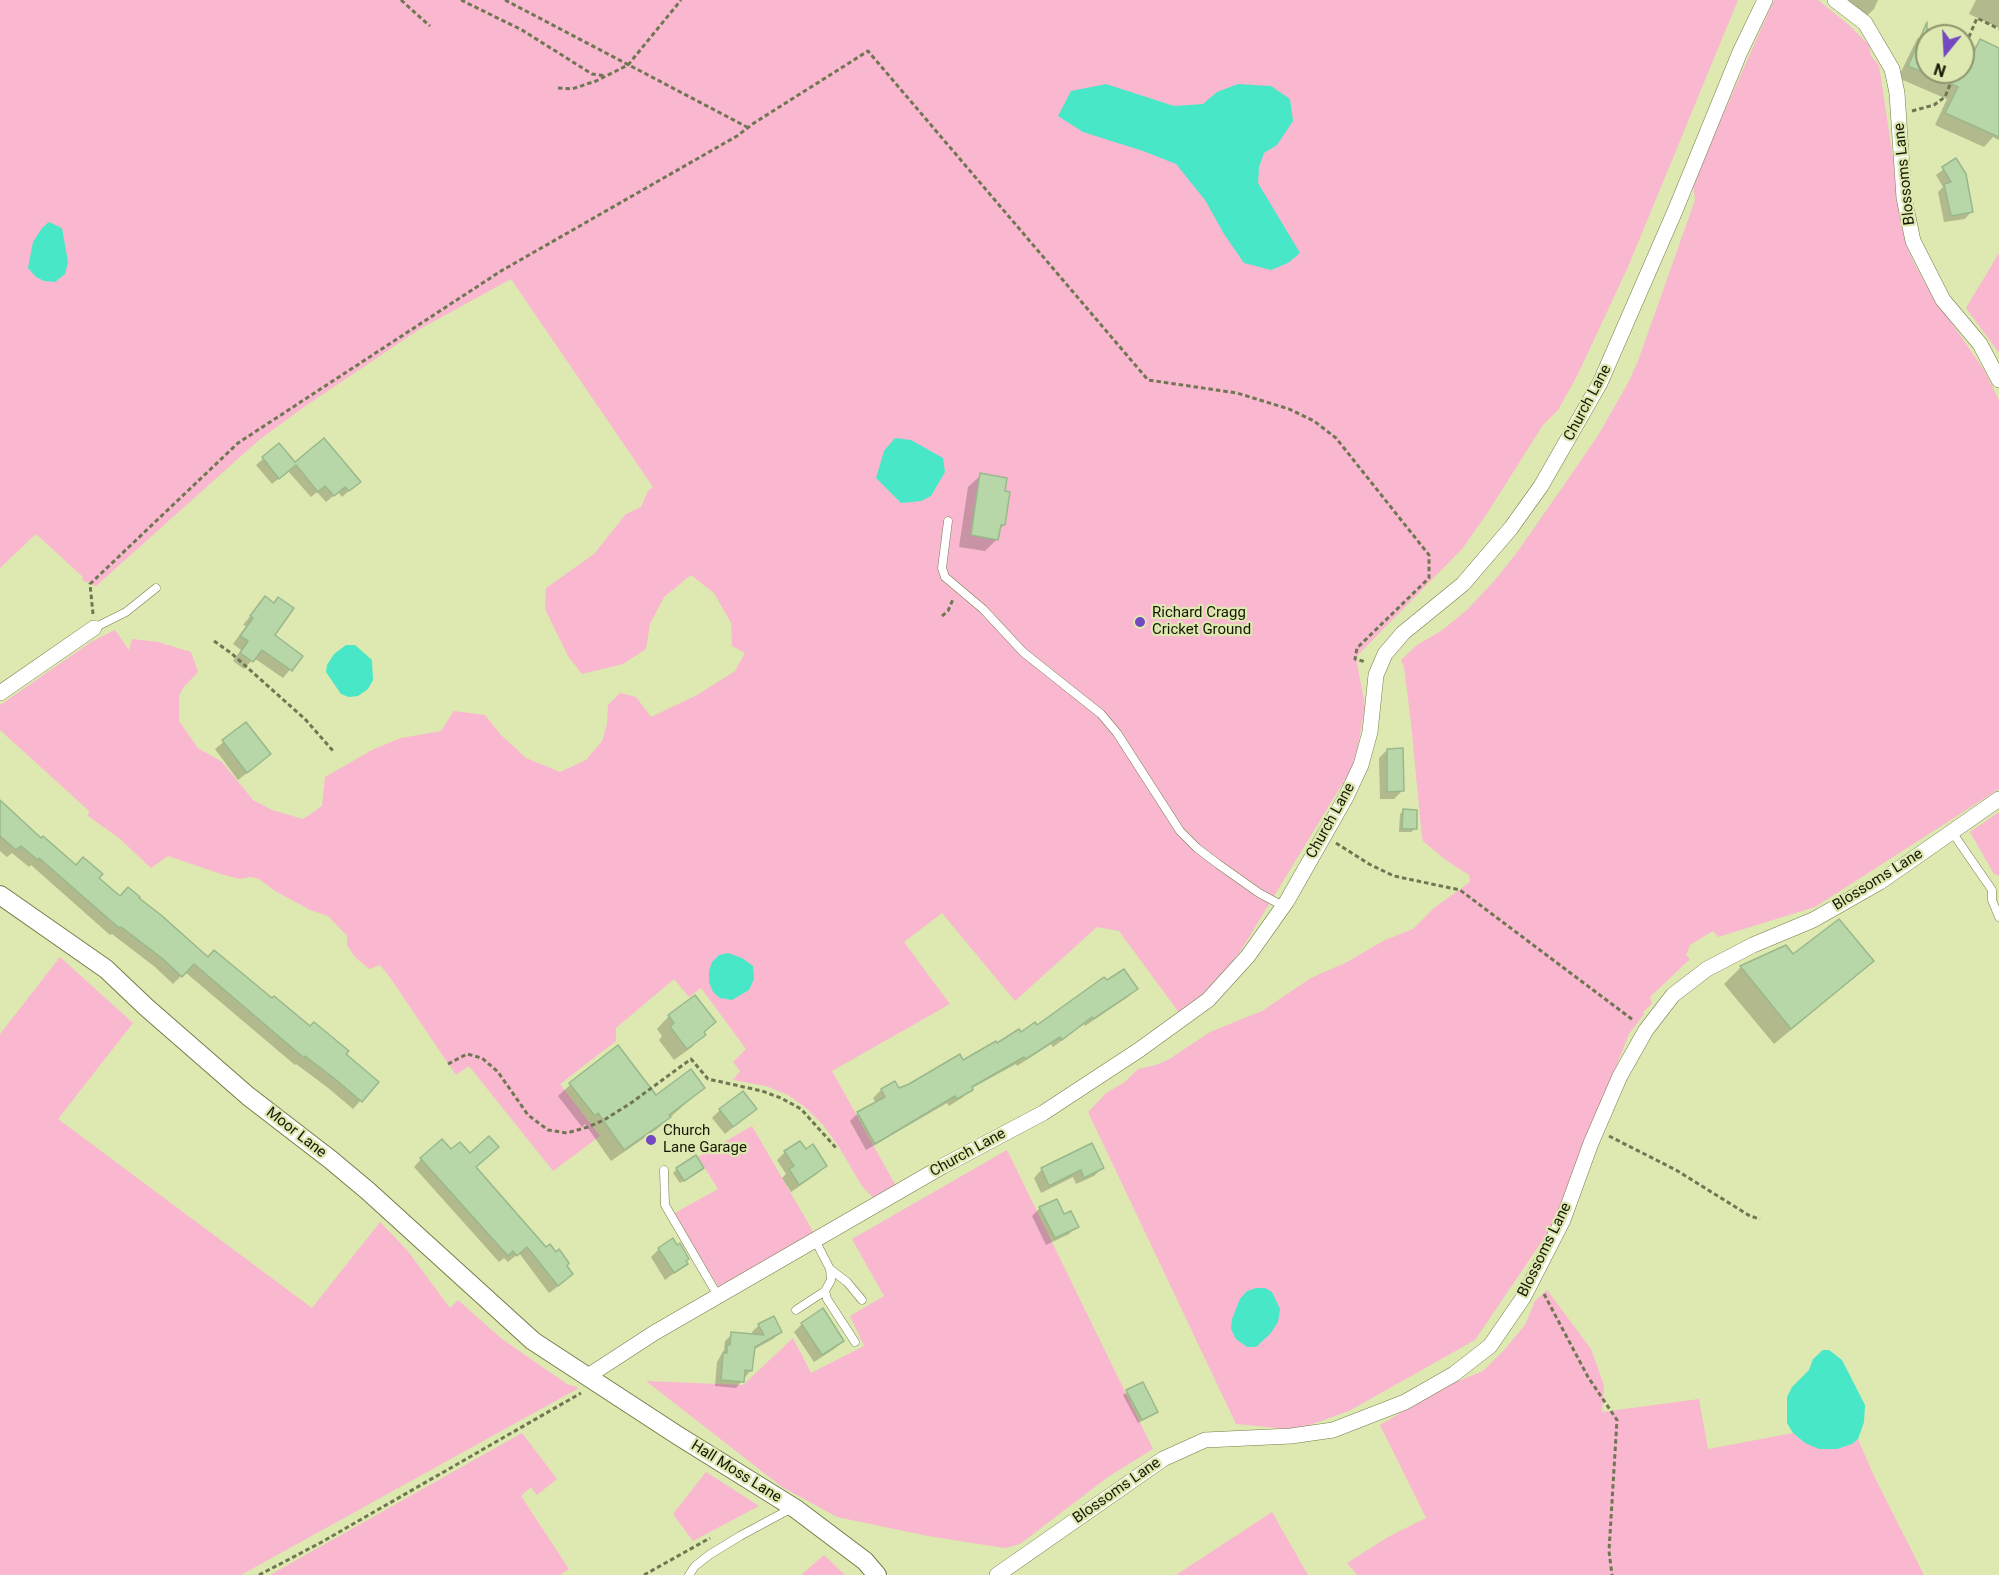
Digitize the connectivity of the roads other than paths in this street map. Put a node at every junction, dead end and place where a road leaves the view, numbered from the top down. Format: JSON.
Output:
{"nodes":[{"id":1,"x":1765,"y":0,"type":"edge"},
{"id":2,"x":1835,"y":0,"type":"edge"},
{"id":3,"x":1999,"y":380,"type":"edge"},
{"id":4,"x":948,"y":521,"type":"dead end"},
{"id":5,"x":156,"y":588,"type":"dead end"},
{"id":6,"x":94,"y":628,"type":"joint"},
{"id":7,"x":0,"y":693,"type":"edge"},
{"id":8,"x":1999,"y":799,"type":"edge"},
{"id":9,"x":1952,"y":832,"type":"junction"},
{"id":10,"x":1992,"y":890,"type":"junction"},
{"id":11,"x":0,"y":895,"type":"edge"},
{"id":12,"x":1999,"y":896,"type":"edge"},
{"id":13,"x":1283,"y":906,"type":"junction"},
{"id":14,"x":1999,"y":917,"type":"edge"},
{"id":15,"x":664,"y":1170,"type":"dead end"},
{"id":16,"x":815,"y":1240,"type":"junction"},
{"id":17,"x":830,"y":1269,"type":"junction"},
{"id":18,"x":825,"y":1291,"type":"junction"},
{"id":19,"x":718,"y":1296,"type":"junction"},
{"id":20,"x":862,"y":1300,"type":"dead end"},
{"id":21,"x":796,"y":1310,"type":"dead end"},
{"id":22,"x":855,"y":1342,"type":"dead end"},
{"id":23,"x":588,"y":1376,"type":"junction"},
{"id":24,"x":793,"y":1508,"type":"junction"},
{"id":25,"x":689,"y":1575,"type":"edge"},
{"id":26,"x":877,"y":1575,"type":"edge"},
{"id":27,"x":997,"y":1575,"type":"edge"}],
"edges":[{"from":1,"to":13,"type":"street","name":"Church Lane"},
{"from":2,"to":3,"type":"street","name":"Blossoms Lane"},
{"from":4,"to":13,"type":"lane"},
{"from":5,"to":6,"type":"lane"},
{"from":6,"to":7,"type":"street"},
{"from":8,"to":9,"type":"street","name":"Blossoms Lane"},
{"from":9,"to":10,"type":"lane"},
{"from":9,"to":27,"type":"street","name":"Blossoms Lane"},
{"from":10,"to":12,"type":"lane"},
{"from":10,"to":14,"type":"lane"},
{"from":11,"to":23,"type":"street","name":"Moor Lane"},
{"from":13,"to":16,"type":"street","name":"Church Lane"},
{"from":15,"to":19,"type":"lane"},
{"from":16,"to":17,"type":"lane"},
{"from":16,"to":19,"type":"street","name":"Church Lane"},
{"from":17,"to":18,"type":"lane"},
{"from":17,"to":20,"type":"lane"},
{"from":18,"to":21,"type":"lane"},
{"from":18,"to":22,"type":"lane"},
{"from":19,"to":23,"type":"street","name":"Church Lane"},
{"from":23,"to":24,"type":"street","name":"Hall Moss Lane"},
{"from":24,"to":25,"type":"lane"},
{"from":24,"to":26,"type":"street","name":"Hall Moss Lane"}]}
